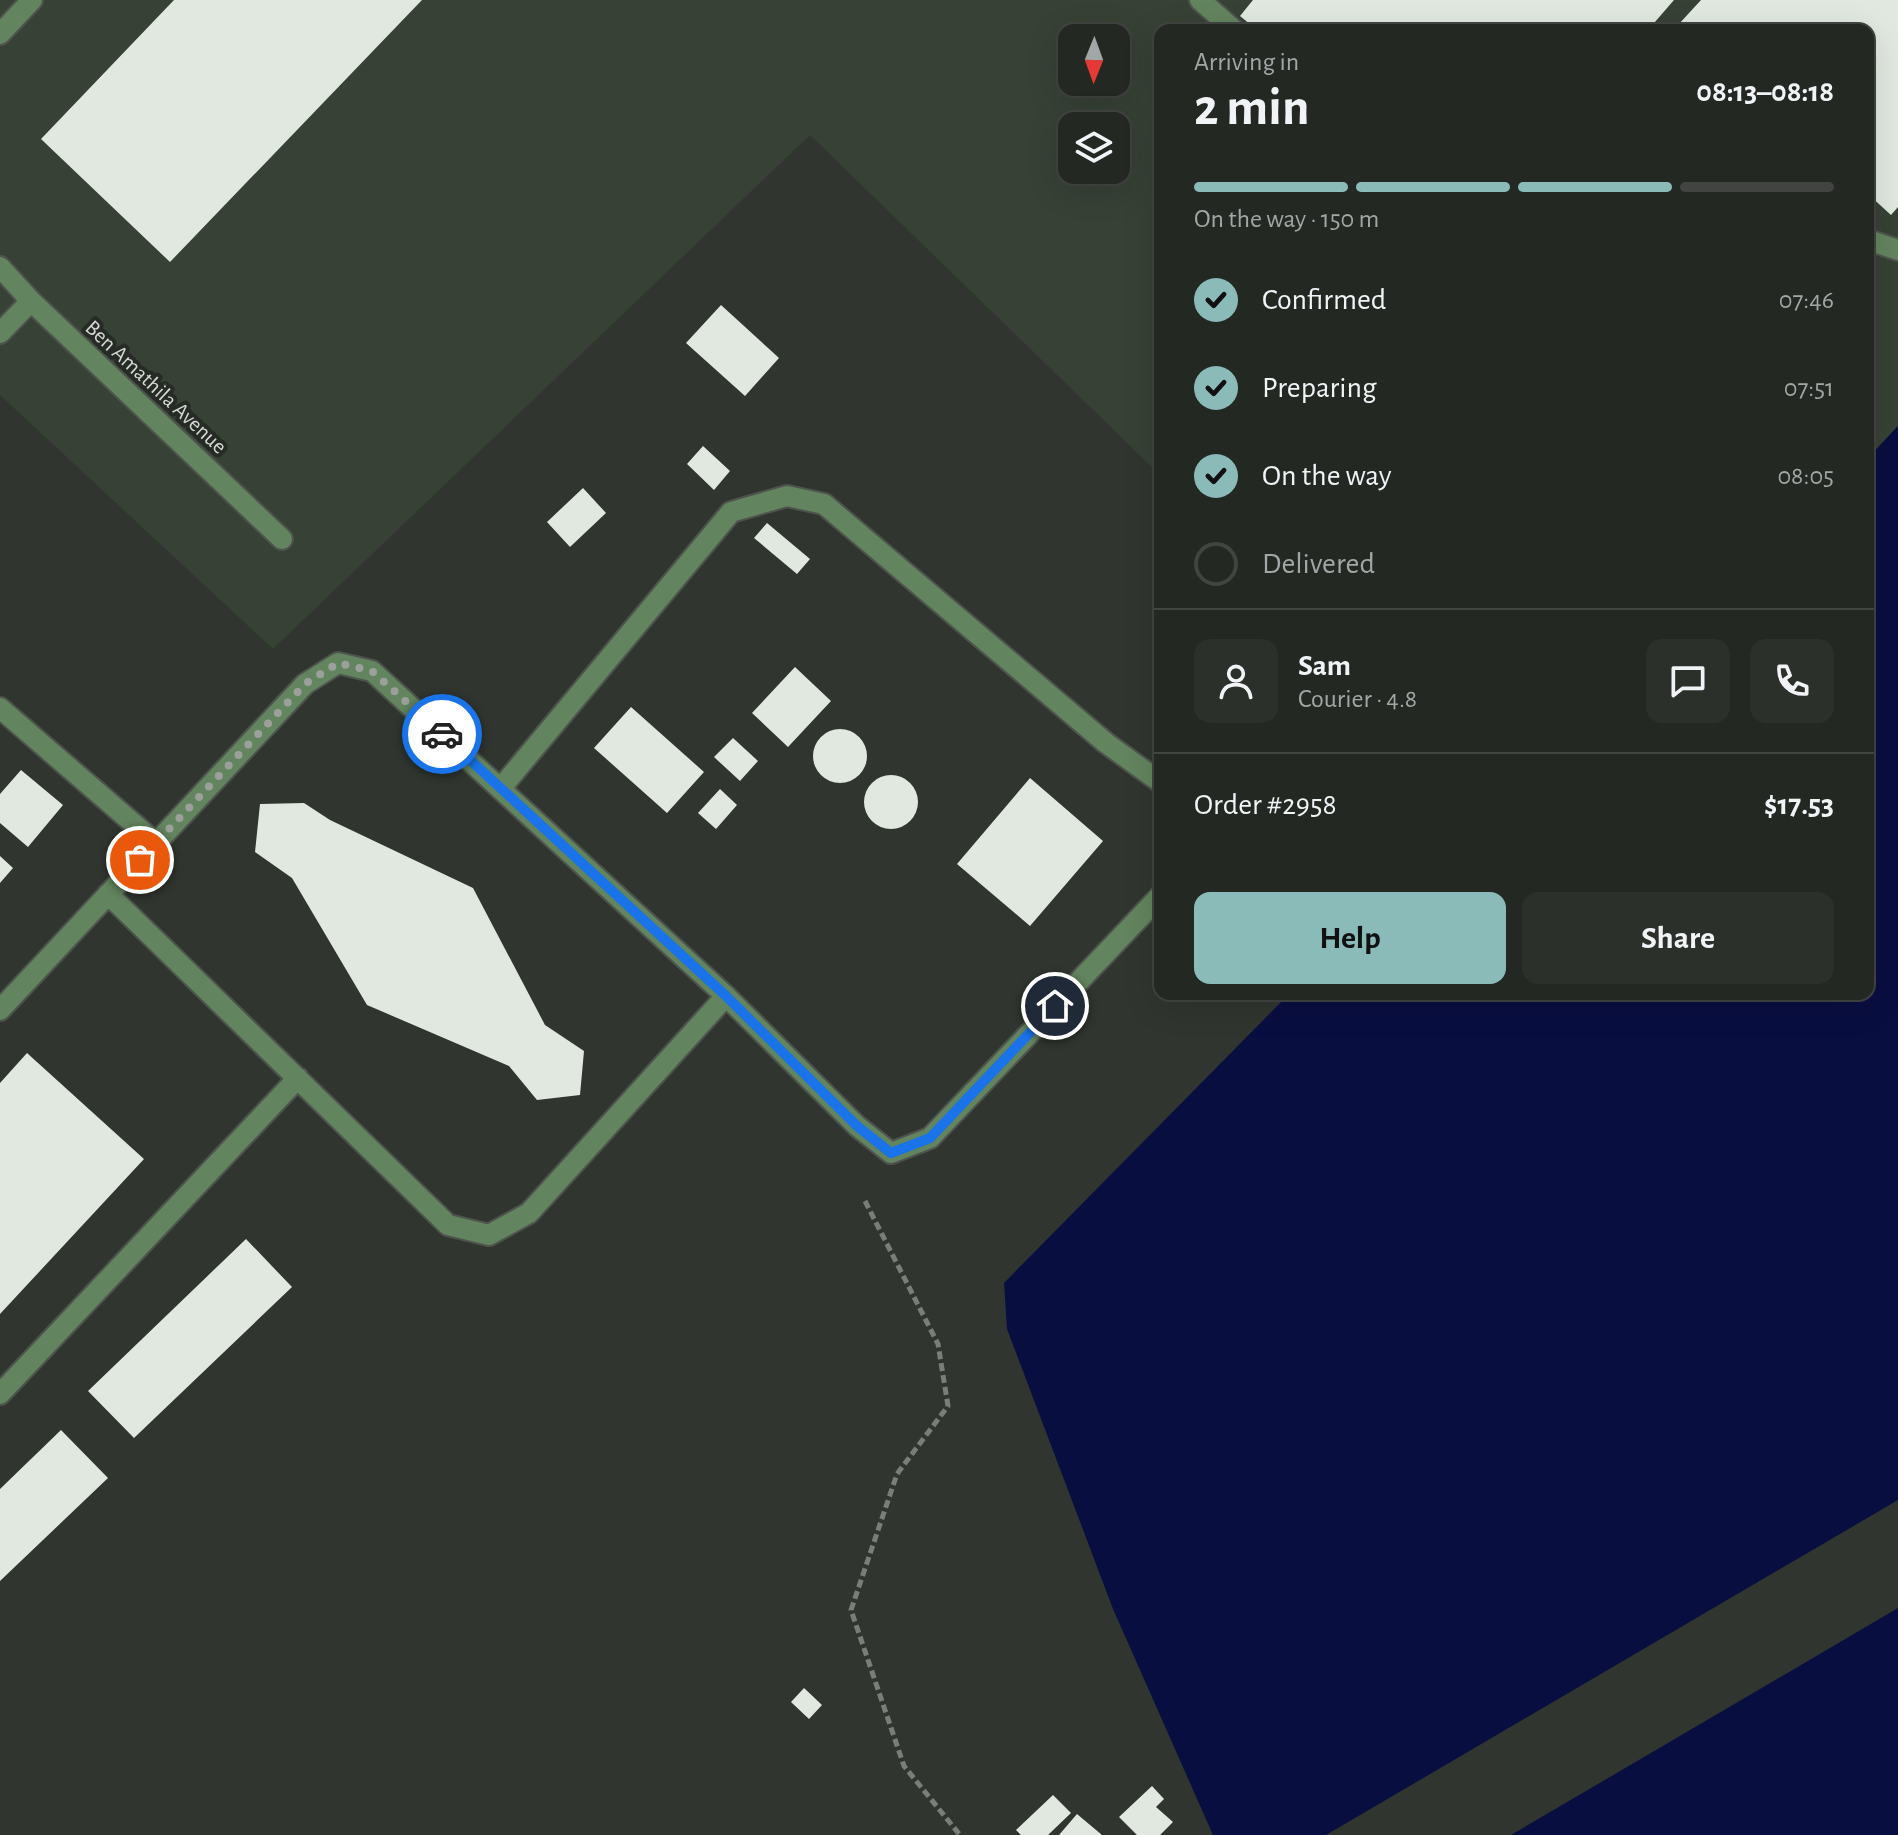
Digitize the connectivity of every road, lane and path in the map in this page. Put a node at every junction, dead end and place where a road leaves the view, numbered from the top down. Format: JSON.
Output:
{"nodes":[{"id":1,"x":32,"y":0,"type":"edge"},
{"id":2,"x":1200,"y":0,"type":"edge"},
{"id":3,"x":1227,"y":24,"type":"edge"},
{"id":4,"x":0,"y":34,"type":"edge"},
{"id":5,"x":1874,"y":242,"type":"edge"},
{"id":6,"x":1898,"y":250,"type":"edge"},
{"id":7,"x":0,"y":267,"type":"edge"},
{"id":8,"x":31,"y":301,"type":"junction"},
{"id":9,"x":0,"y":333,"type":"edge"},
{"id":10,"x":282,"y":539,"type":"dead end"},
{"id":11,"x":0,"y":708,"type":"edge"},
{"id":12,"x":1154,"y":778,"type":"edge"},
{"id":13,"x":501,"y":788,"type":"junction"},
{"id":14,"x":156,"y":843,"type":"junction"},
{"id":15,"x":108,"y":894,"type":"junction"},
{"id":16,"x":1154,"y":902,"type":"edge"},
{"id":17,"x":726,"y":996,"type":"junction"},
{"id":18,"x":0,"y":1010,"type":"edge"},
{"id":19,"x":298,"y":1078,"type":"junction"},
{"id":20,"x":865,"y":1201,"type":"dead end"},
{"id":21,"x":0,"y":1394,"type":"edge"},
{"id":22,"x":960,"y":1835,"type":"edge"}],
"edges":[{"from":1,"to":4,"type":"street"},
{"from":2,"to":3,"type":"street"},
{"from":5,"to":6,"type":"street"},
{"from":7,"to":8,"type":"street","name":"Ben Amathila Avenue"},
{"from":8,"to":9,"type":"street"},
{"from":8,"to":10,"type":"street","name":"Ben Amathila Avenue"},
{"from":11,"to":14,"type":"street"},
{"from":12,"to":13,"type":"street"},
{"from":13,"to":14,"type":"street"},
{"from":13,"to":17,"type":"street"},
{"from":14,"to":15,"type":"street"},
{"from":15,"to":18,"type":"street"},
{"from":15,"to":19,"type":"street"},
{"from":16,"to":17,"type":"street"},
{"from":17,"to":19,"type":"street"},
{"from":19,"to":21,"type":"street"},
{"from":20,"to":22,"type":"path"}]}
